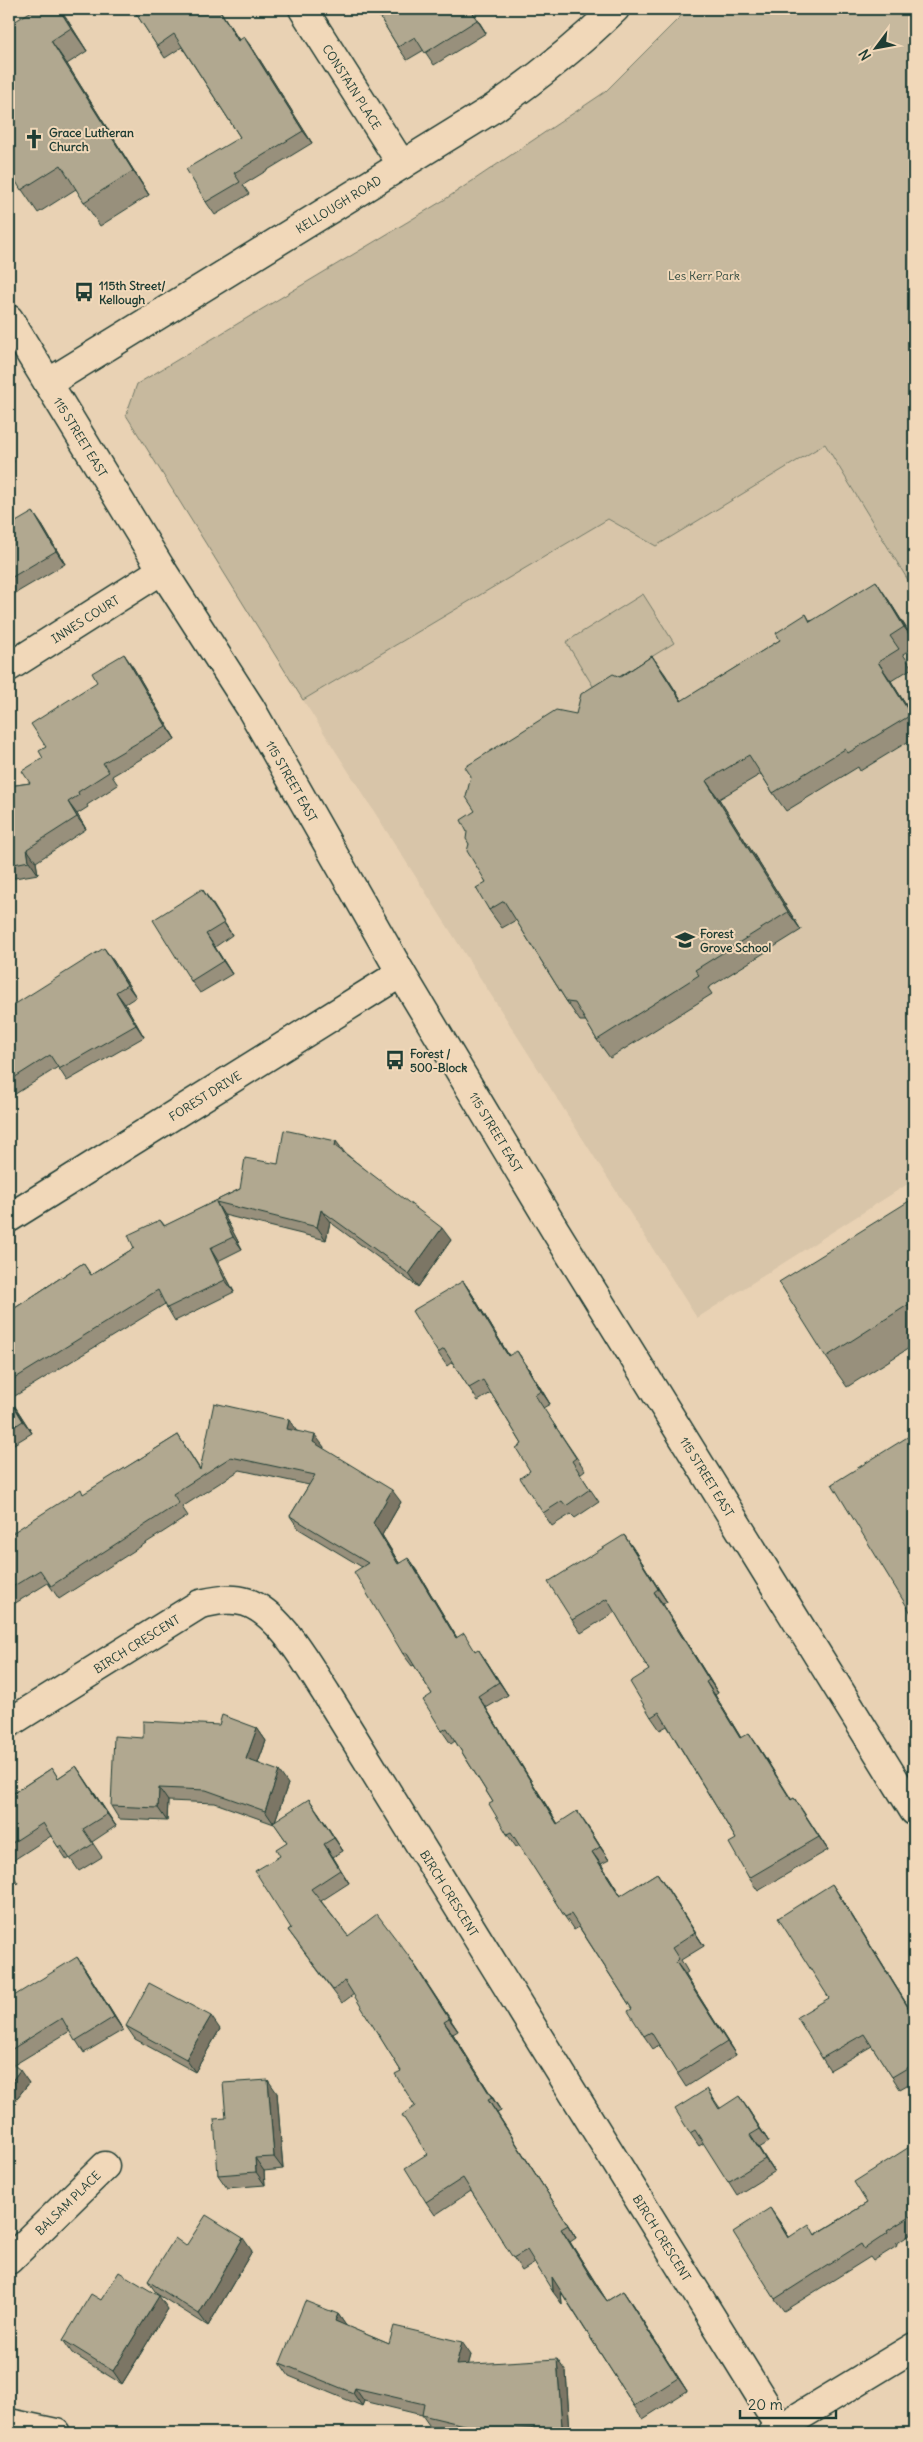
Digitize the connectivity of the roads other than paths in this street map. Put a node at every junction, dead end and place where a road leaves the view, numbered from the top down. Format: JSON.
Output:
{"nodes":[{"id":1,"x":303,"y":9,"type":"edge"},
{"id":2,"x":615,"y":9,"type":"edge"},
{"id":3,"x":402,"y":165,"type":"junction"},
{"id":4,"x":9,"y":319,"type":"edge"},
{"id":5,"x":48,"y":383,"type":"junction"},
{"id":6,"x":162,"y":570,"type":"junction"},
{"id":7,"x":9,"y":667,"type":"edge"},
{"id":8,"x":401,"y":973,"type":"junction"},
{"id":9,"x":9,"y":1218,"type":"edge"},
{"id":10,"x":9,"y":1723,"type":"edge"},
{"id":11,"x":914,"y":1811,"type":"edge"},
{"id":12,"x":105,"y":2166,"type":"dead end"},
{"id":13,"x":9,"y":2260,"type":"edge"},
{"id":14,"x":914,"y":2347,"type":"edge"},
{"id":15,"x":9,"y":2423,"type":"edge"},
{"id":16,"x":776,"y":2431,"type":"edge"},
{"id":17,"x":56,"y":2433,"type":"edge"}],
"edges":[{"from":1,"to":3,"type":"street","name":"CONSTAIN PLACE"},
{"from":2,"to":3,"type":"street","name":"KELLOUGH ROAD"},
{"from":3,"to":5,"type":"street","name":"KELLOUGH ROAD"},
{"from":4,"to":5,"type":"street","name":"115 STREET EAST"},
{"from":5,"to":6,"type":"street","name":"115 STREET EAST"},
{"from":6,"to":7,"type":"street","name":"INNES COURT"},
{"from":6,"to":8,"type":"street","name":"115 STREET EAST"},
{"from":8,"to":9,"type":"street","name":"FOREST DRIVE"},
{"from":8,"to":11,"type":"street","name":"115 STREET EAST"},
{"from":10,"to":16,"type":"street","name":"BIRCH CRESCENT"},
{"from":12,"to":13,"type":"street","name":"BALSAM PLACE"},
{"from":14,"to":16,"type":"street"},
{"from":15,"to":17,"type":"street"}]}
